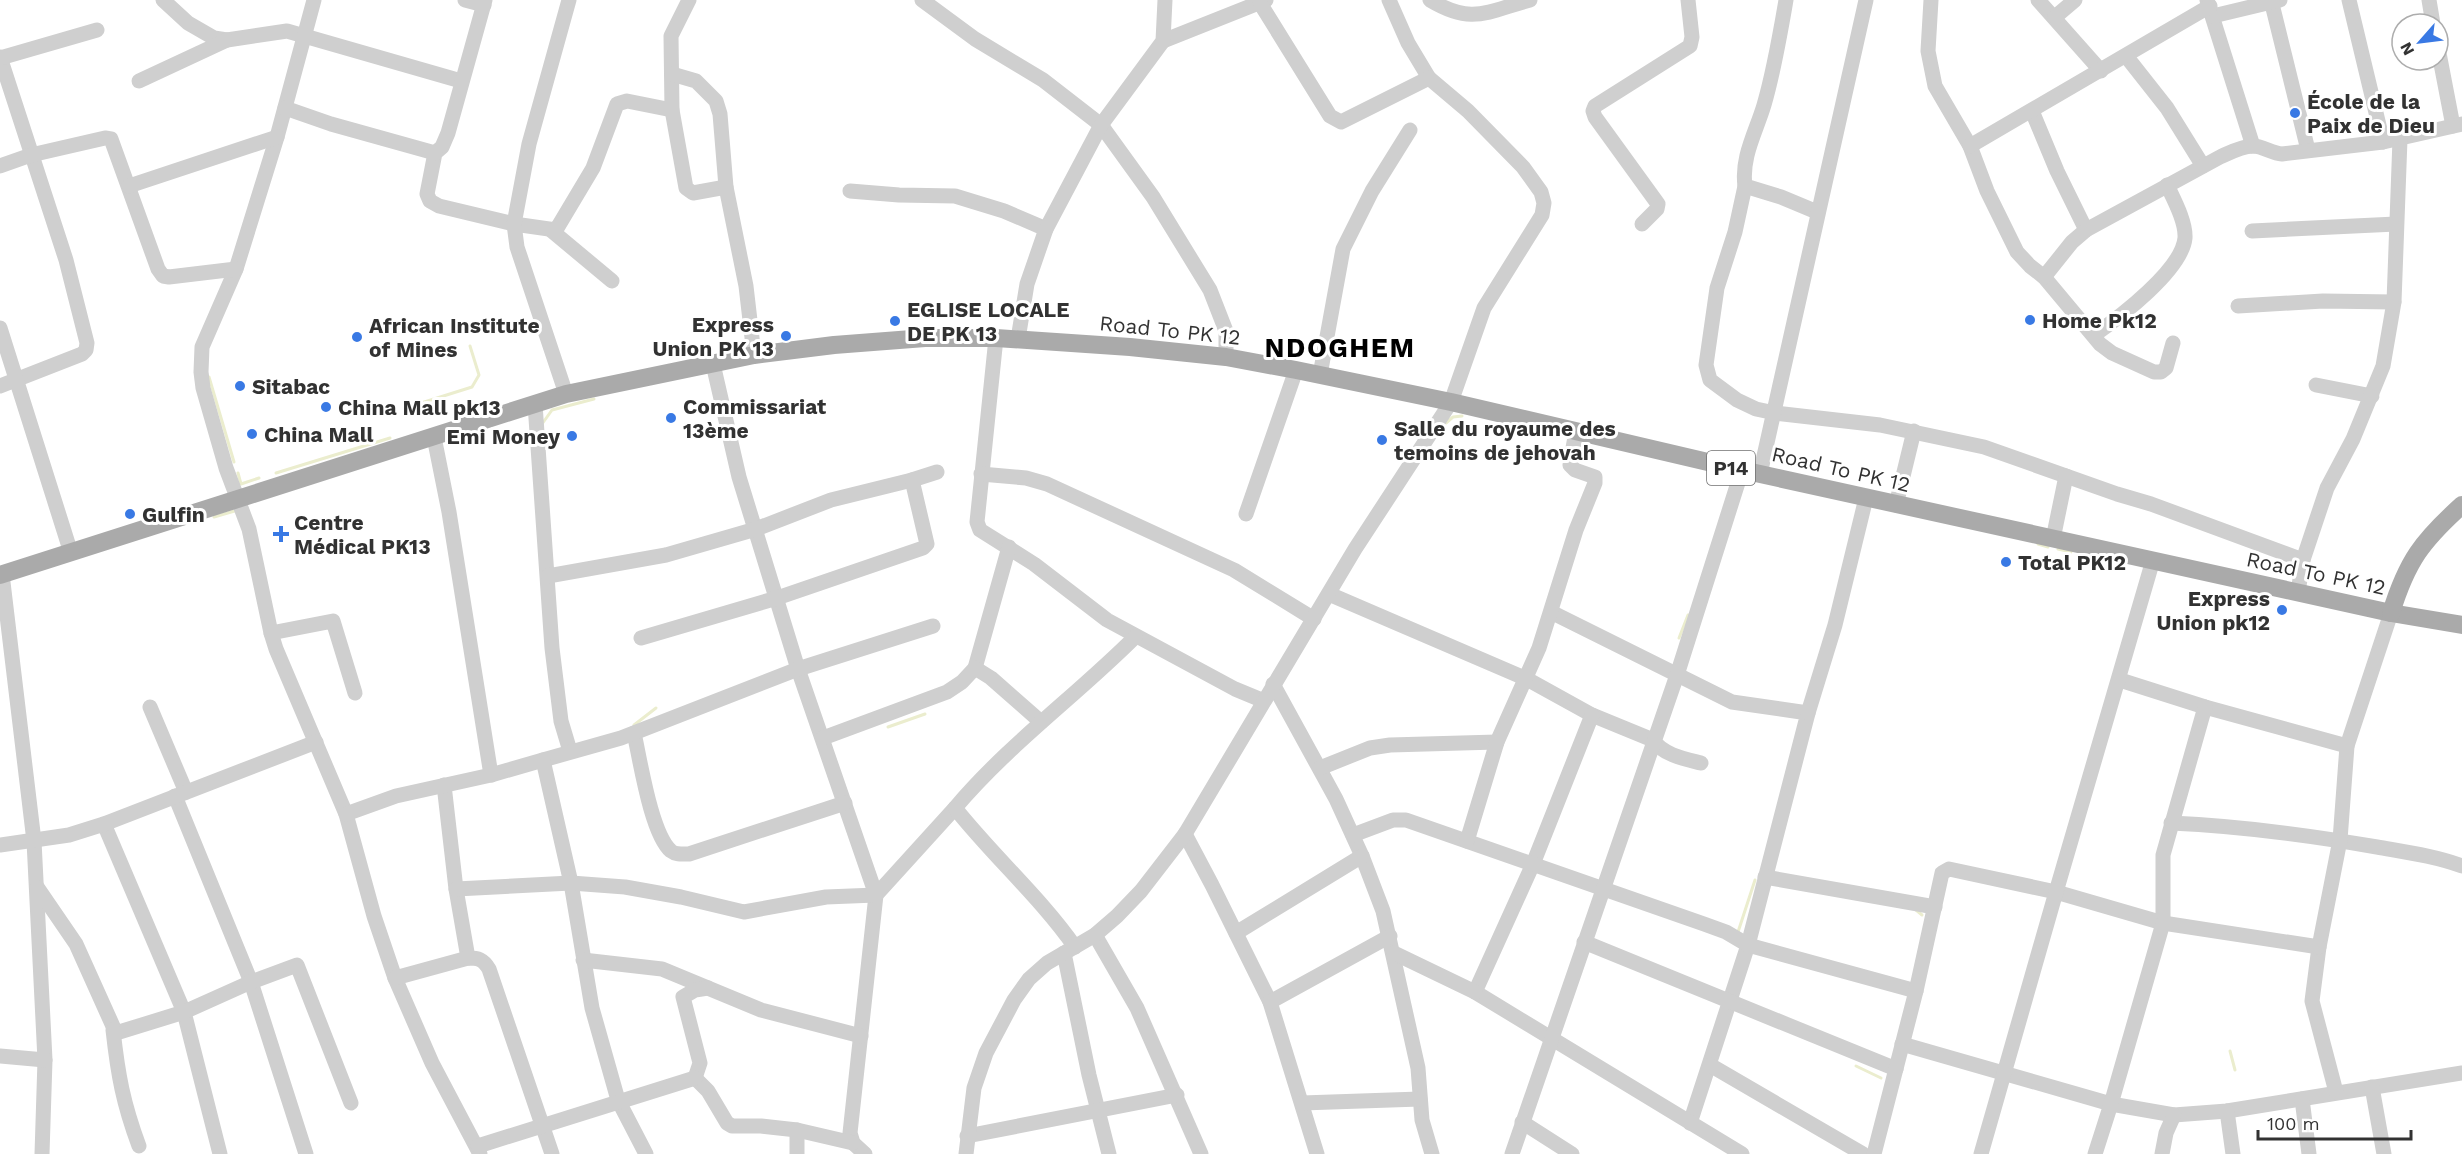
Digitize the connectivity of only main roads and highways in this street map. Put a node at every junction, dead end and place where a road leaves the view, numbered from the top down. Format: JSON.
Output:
{"nodes":[{"id":1,"x":2462,"y":505,"type":"edge"},
{"id":2,"x":1,"y":575,"type":"edge"},
{"id":3,"x":2391,"y":613,"type":"junction"},
{"id":4,"x":2462,"y":626,"type":"edge"}],
"edges":[{"from":1,"to":3,"type":"main road"},
{"from":2,"to":3,"type":"main road","name":"Road To PK 12","number":"P14"},
{"from":3,"to":4,"type":"main road","name":"Road To PK 12","number":"P14"}]}
